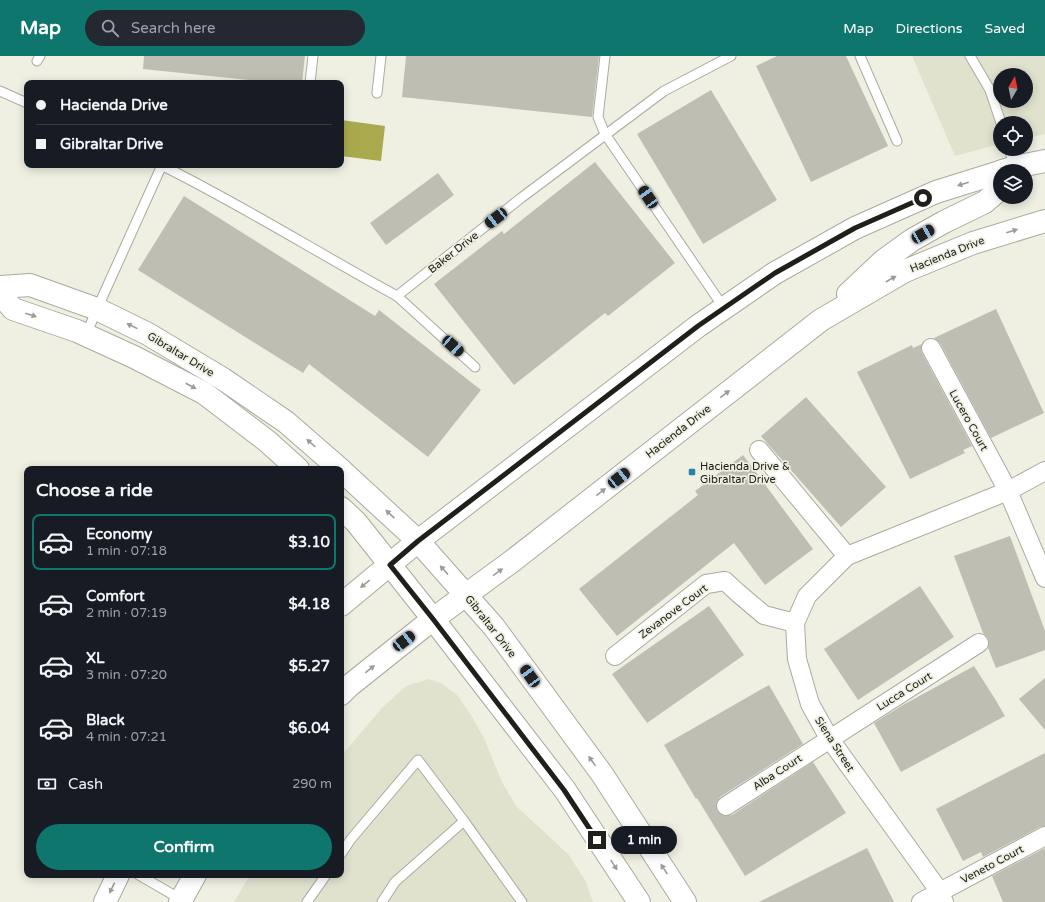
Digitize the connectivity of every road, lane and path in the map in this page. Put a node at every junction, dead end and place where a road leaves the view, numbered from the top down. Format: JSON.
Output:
{"nodes":[{"id":1,"x":313,"y":56,"type":"edge"},
{"id":2,"x":381,"y":56,"type":"edge"},
{"id":3,"x":605,"y":56,"type":"edge"},
{"id":4,"x":730,"y":56,"type":"edge"},
{"id":5,"x":860,"y":56,"type":"edge"},
{"id":6,"x":970,"y":56,"type":"edge"},
{"id":7,"x":310,"y":80,"type":"edge"},
{"id":8,"x":0,"y":91,"type":"edge"},
{"id":9,"x":377,"y":93,"type":"dead end"},
{"id":10,"x":24,"y":103,"type":"edge"},
{"id":11,"x":998,"y":116,"type":"edge"},
{"id":12,"x":605,"y":134,"type":"junction"},
{"id":13,"x":896,"y":141,"type":"dead end"},
{"id":14,"x":1045,"y":161,"type":"edge"},
{"id":15,"x":1023,"y":164,"type":"edge"},
{"id":16,"x":161,"y":168,"type":"edge"},
{"id":17,"x":168,"y":168,"type":"edge"},
{"id":18,"x":993,"y":171,"type":"edge"},
{"id":19,"x":993,"y":195,"type":"edge"},
{"id":20,"x":1045,"y":221,"type":"edge"},
{"id":21,"x":0,"y":287,"type":"edge"},
{"id":22,"x":0,"y":294,"type":"edge"},
{"id":23,"x":397,"y":296,"type":"junction"},
{"id":24,"x":97,"y":308,"type":"junction"},
{"id":25,"x":724,"y":308,"type":"junction"},
{"id":26,"x":821,"y":320,"type":"junction"},
{"id":27,"x":86,"y":335,"type":"junction"},
{"id":28,"x":930,"y":348,"type":"dead end"},
{"id":29,"x":475,"y":367,"type":"dead end"},
{"id":30,"x":759,"y":450,"type":"dead end"},
{"id":31,"x":295,"y":466,"type":"edge"},
{"id":32,"x":336,"y":466,"type":"edge"},
{"id":33,"x":1045,"y":471,"type":"edge"},
{"id":34,"x":344,"y":474,"type":"edge"},
{"id":35,"x":1008,"y":491,"type":"junction"},
{"id":36,"x":344,"y":511,"type":"edge"},
{"id":37,"x":418,"y":541,"type":"junction"},
{"id":38,"x":847,"y":556,"type":"junction"},
{"id":39,"x":390,"y":565,"type":"junction"},
{"id":40,"x":1045,"y":578,"type":"edge"},
{"id":41,"x":467,"y":595,"type":"junction"},
{"id":42,"x":344,"y":602,"type":"edge"},
{"id":43,"x":433,"y":619,"type":"junction"},
{"id":44,"x":794,"y":623,"type":"junction"},
{"id":45,"x":979,"y":643,"type":"dead end"},
{"id":46,"x":615,"y":656,"type":"dead end"},
{"id":47,"x":344,"y":691,"type":"edge"},
{"id":48,"x":829,"y":738,"type":"junction"},
{"id":49,"x":726,"y":806,"type":"dead end"},
{"id":50,"x":464,"y":821,"type":"junction"},
{"id":51,"x":1045,"y":836,"type":"edge"},
{"id":52,"x":344,"y":850,"type":"edge"},
{"id":53,"x":117,"y":878,"type":"edge"},
{"id":54,"x":144,"y":878,"type":"edge"},
{"id":55,"x":194,"y":878,"type":"edge"},
{"id":56,"x":324,"y":878,"type":"edge"},
{"id":57,"x":942,"y":897,"type":"edge"},
{"id":58,"x":182,"y":901,"type":"edge"},
{"id":59,"x":105,"y":902,"type":"edge"},
{"id":60,"x":307,"y":902,"type":"edge"},
{"id":61,"x":382,"y":902,"type":"edge"},
{"id":62,"x":522,"y":902,"type":"edge"},
{"id":63,"x":638,"y":902,"type":"edge"},
{"id":64,"x":685,"y":902,"type":"edge"},
{"id":65,"x":922,"y":902,"type":"edge"}],
"edges":[{"from":1,"to":7,"type":"lane"},
{"from":2,"to":9,"type":"lane"},
{"from":3,"to":12,"type":"lane"},
{"from":4,"to":12,"type":"lane","name":"Baker Drive"},
{"from":5,"to":13,"type":"lane"},
{"from":6,"to":11,"type":"lane"},
{"from":8,"to":10,"type":"lane"},
{"from":12,"to":23,"type":"lane","name":"Baker Drive"},
{"from":12,"to":25,"type":"lane"},
{"from":14,"to":15,"type":"main road"},
{"from":16,"to":24,"type":"lane"},
{"from":17,"to":23,"type":"lane"},
{"from":18,"to":25,"type":"main road","one_way":true},
{"from":19,"to":26,"type":"main road"},
{"from":26,"to":20,"type":"main road","name":"Hacienda Drive","one_way":true},
{"from":21,"to":24,"type":"main road","name":"Gibraltar Drive"},
{"from":22,"to":27,"type":"main road","name":"Gibraltar Drive","one_way":true},
{"from":23,"to":29,"type":"lane"},
{"from":24,"to":27,"type":"lane"},
{"from":32,"to":24,"type":"main road","name":"Gibraltar Drive","one_way":true},
{"from":25,"to":37,"type":"main road"},
{"from":41,"to":26,"type":"main road","name":"Hacienda Drive","one_way":true},
{"from":27,"to":31,"type":"main road","name":"Gibraltar Drive","one_way":true},
{"from":28,"to":35,"type":"street","name":"Lucero Court"},
{"from":30,"to":38,"type":"street"},
{"from":33,"to":35,"type":"street","name":"Siena Street"},
{"from":37,"to":34,"type":"main road","name":"Gibraltar Drive","one_way":true},
{"from":35,"to":38,"type":"street","name":"Siena Street"},
{"from":35,"to":40,"type":"street","name":"Lucero Court"},
{"from":36,"to":39,"type":"main road"},
{"from":37,"to":39,"type":"main road"},
{"from":41,"to":37,"type":"main road","name":"Gibraltar Drive","one_way":true},
{"from":38,"to":44,"type":"street","name":"Siena Street"},
{"from":39,"to":42,"type":"main road","one_way":true},
{"from":39,"to":43,"type":"main road"},
{"from":41,"to":43,"type":"main road","name":"Hacienda Drive"},
{"from":64,"to":41,"type":"main road","name":"Gibraltar Drive","one_way":true},
{"from":47,"to":43,"type":"main road","name":"Hacienda Drive","one_way":true},
{"from":43,"to":63,"type":"main road","one_way":true},
{"from":44,"to":46,"type":"street","name":"Zevanove Court"},
{"from":44,"to":48,"type":"street","name":"Siena Street"},
{"from":45,"to":48,"type":"street","name":"Lucca Court"},
{"from":48,"to":49,"type":"street","name":"Alba Court"},
{"from":48,"to":57,"type":"street","name":"Siena Street"},
{"from":50,"to":52,"type":"lane"},
{"from":50,"to":61,"type":"lane"},
{"from":50,"to":62,"type":"lane"},
{"from":51,"to":57,"type":"street","name":"Veneto Court"},
{"from":53,"to":59,"type":"main road","one_way":true},
{"from":54,"to":58,"type":"lane"},
{"from":55,"to":58,"type":"main road"},
{"from":56,"to":60,"type":"lane"},
{"from":57,"to":65,"type":"street","name":"Veneto Court"}]}
